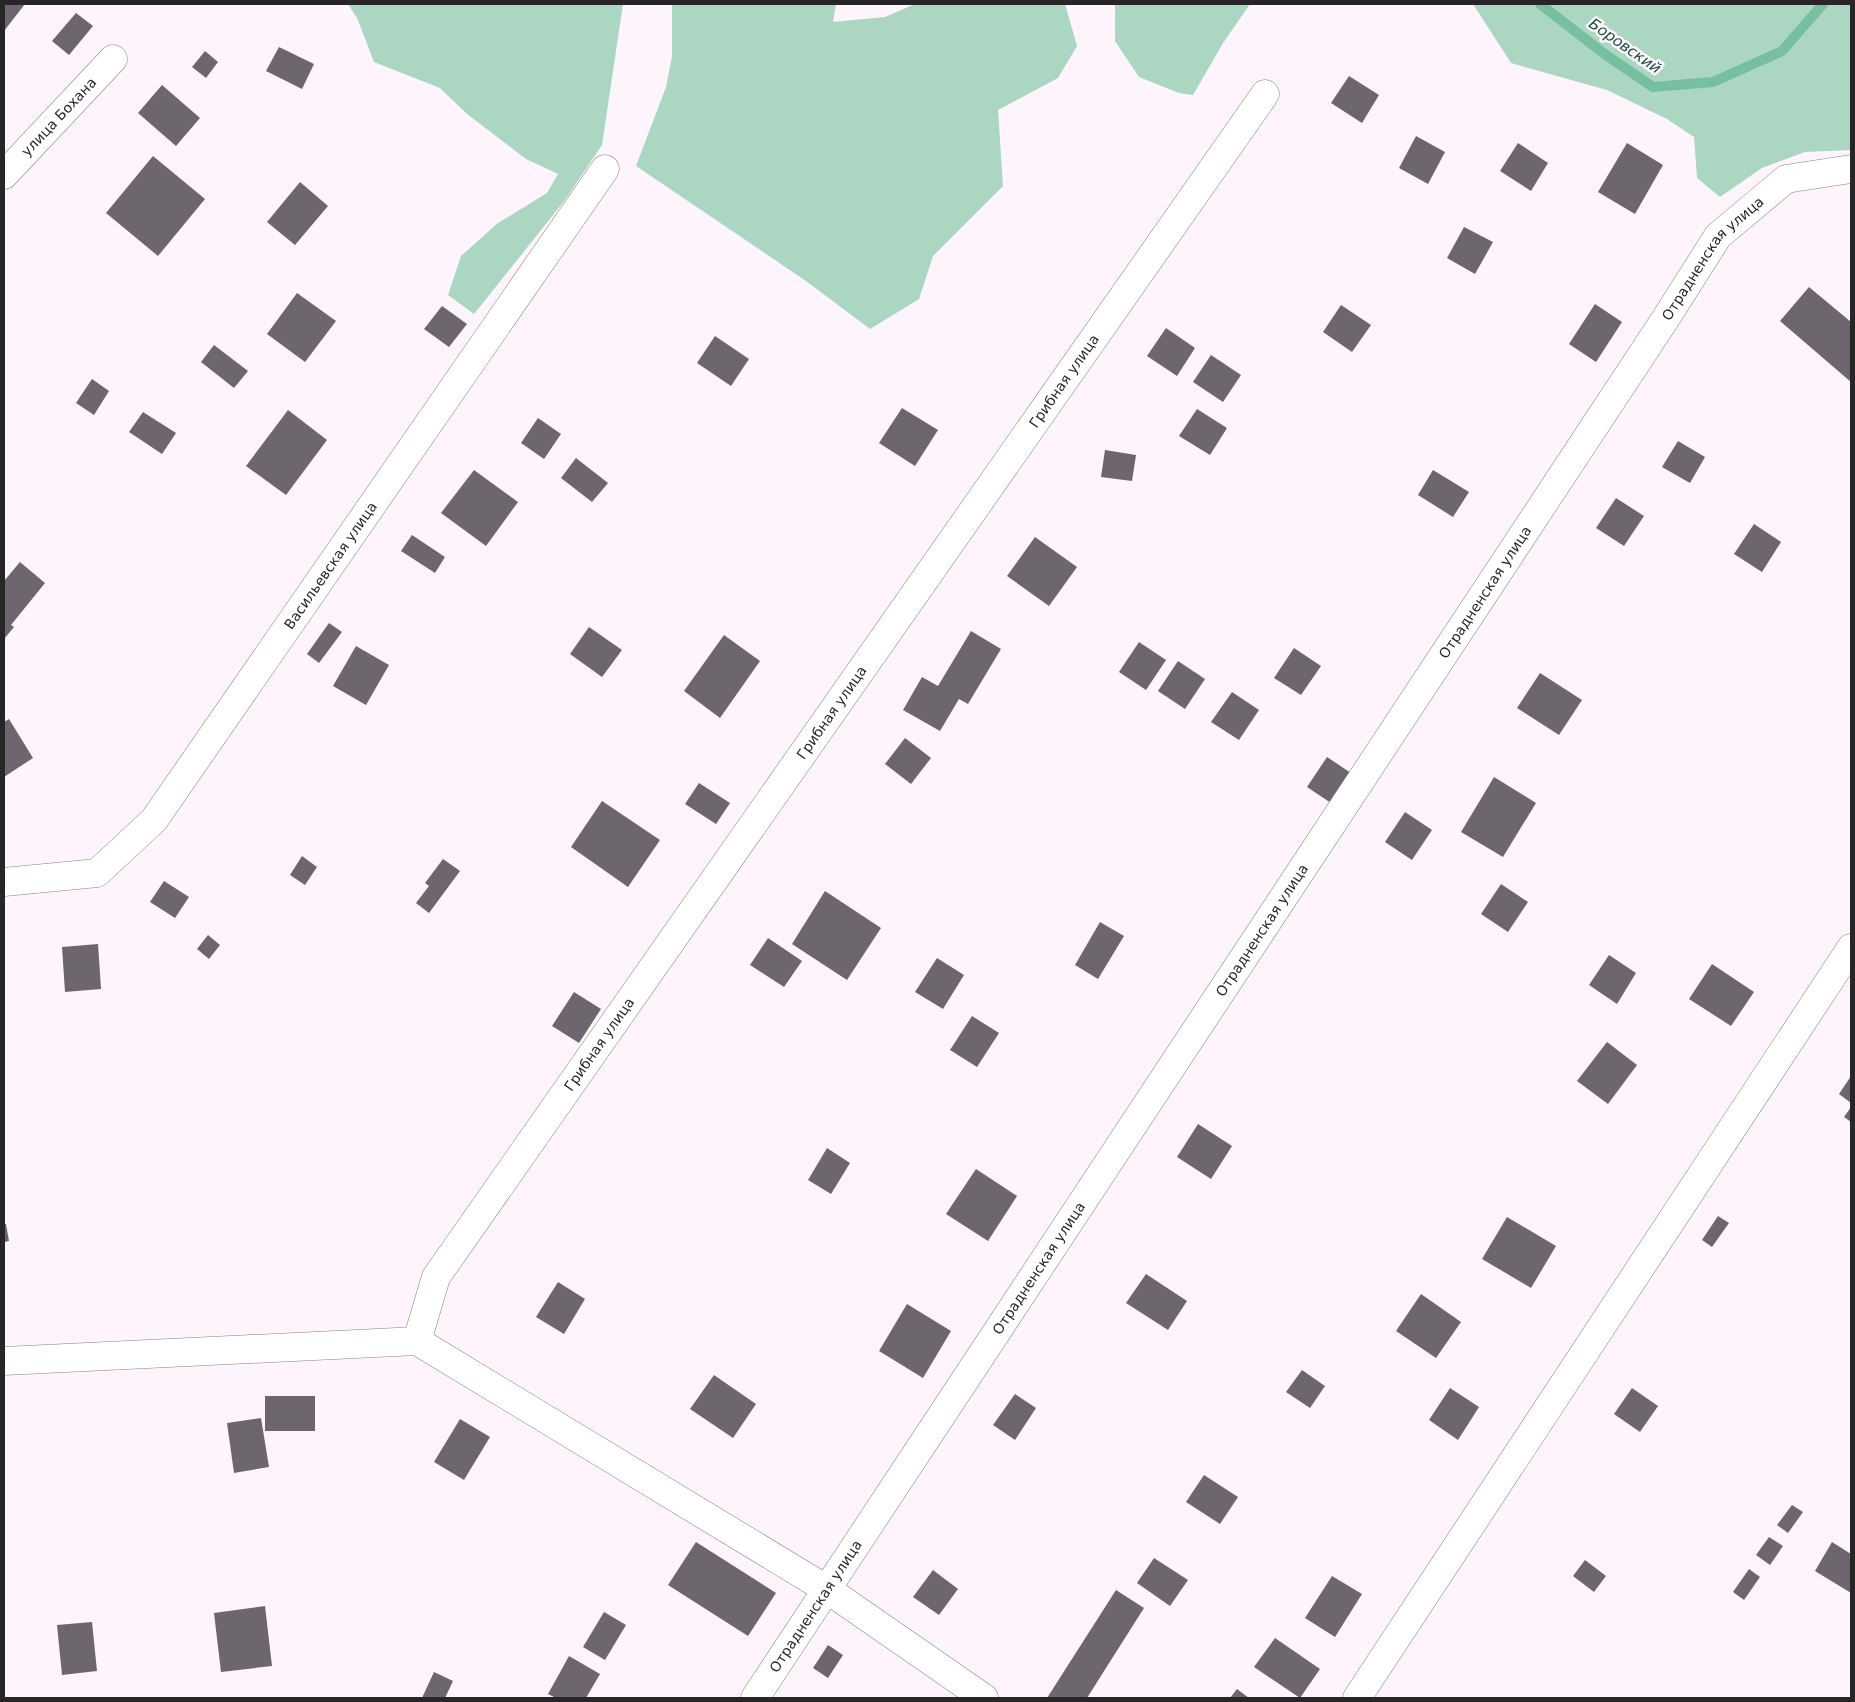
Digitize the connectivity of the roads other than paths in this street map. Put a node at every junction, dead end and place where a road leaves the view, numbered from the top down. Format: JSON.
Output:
{"nodes":[{"id":1,"x":113,"y":59,"type":"dead end"},
{"id":2,"x":1265,"y":94,"type":"dead end"},
{"id":3,"x":1851,"y":168,"type":"edge"},
{"id":4,"x":605,"y":169,"type":"dead end"},
{"id":5,"x":4,"y":175,"type":"edge"},
{"id":6,"x":4,"y":882,"type":"edge"},
{"id":7,"x":1851,"y":948,"type":"edge"},
{"id":8,"x":417,"y":1341,"type":"junction"},
{"id":9,"x":4,"y":1361,"type":"edge"},
{"id":10,"x":828,"y":1590,"type":"junction"},
{"id":11,"x":755,"y":1698,"type":"edge"},
{"id":12,"x":984,"y":1698,"type":"edge"},
{"id":13,"x":1357,"y":1698,"type":"edge"}],
"edges":[{"from":1,"to":5,"type":"street","name":"улица Бохана"},
{"from":2,"to":8,"type":"street","name":"Грибная улица"},
{"from":3,"to":10,"type":"street","name":"Отрадненская улица"},
{"from":4,"to":6,"type":"street","name":"Васильевская улица"},
{"from":7,"to":13,"type":"street"},
{"from":8,"to":9,"type":"street"},
{"from":8,"to":10,"type":"street"},
{"from":10,"to":11,"type":"street","name":"Отрадненская улица"},
{"from":10,"to":12,"type":"street"}]}
